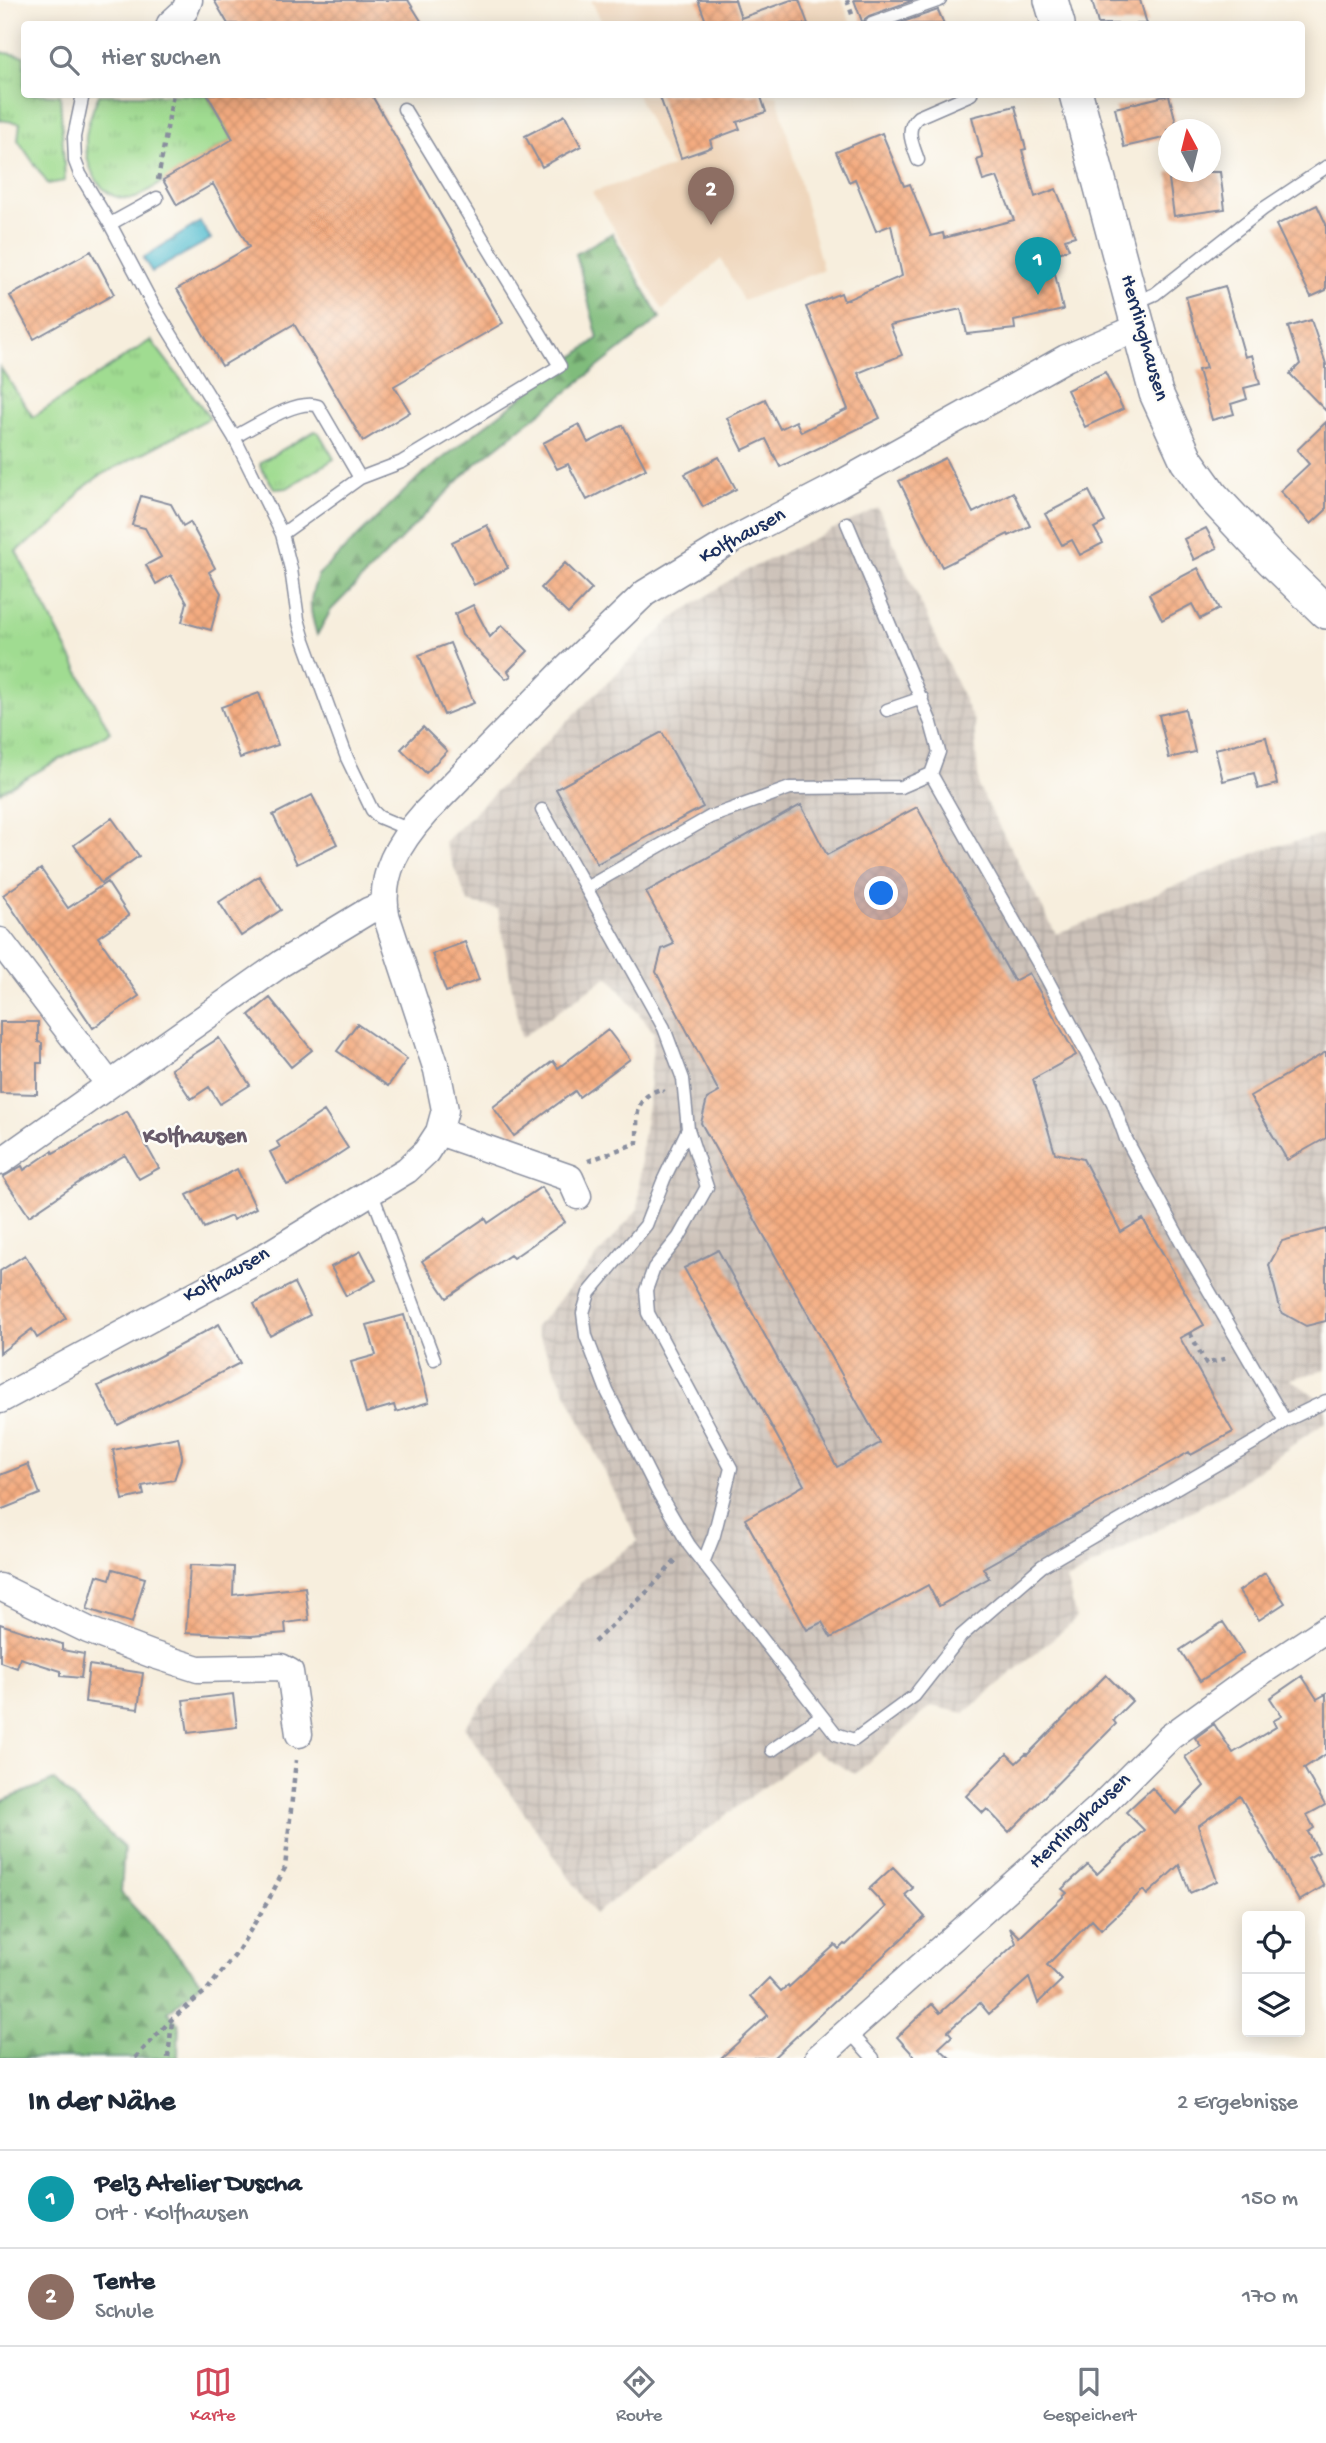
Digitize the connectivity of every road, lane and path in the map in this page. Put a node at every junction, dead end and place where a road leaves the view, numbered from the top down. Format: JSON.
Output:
{"nodes":[{"id":1,"x":189,"y":0,"type":"edge"},
{"id":2,"x":847,"y":0,"type":"edge"},
{"id":3,"x":940,"y":0,"type":"edge"},
{"id":4,"x":1051,"y":0,"type":"edge"},
{"id":5,"x":173,"y":21,"type":"edge"},
{"id":6,"x":855,"y":21,"type":"edge"},
{"id":7,"x":880,"y":21,"type":"edge"},
{"id":8,"x":1057,"y":21,"type":"edge"},
{"id":9,"x":82,"y":98,"type":"edge"},
{"id":10,"x":172,"y":98,"type":"edge"},
{"id":11,"x":962,"y":98,"type":"edge"},
{"id":12,"x":1077,"y":98,"type":"edge"},
{"id":13,"x":404,"y":109,"type":"dead end"},
{"id":14,"x":918,"y":160,"type":"dead end"},
{"id":15,"x":1326,"y":167,"type":"edge"},
{"id":16,"x":157,"y":198,"type":"joint"},
{"id":17,"x":110,"y":224,"type":"junction"},
{"id":18,"x":1134,"y":316,"type":"junction"},
{"id":19,"x":234,"y":437,"type":"junction"},
{"id":20,"x":360,"y":478,"type":"junction"},
{"id":21,"x":847,"y":523,"type":"dead end"},
{"id":22,"x":282,"y":534,"type":"junction"},
{"id":23,"x":1326,"y":612,"type":"edge"},
{"id":24,"x":922,"y":698,"type":"junction"},
{"id":25,"x":887,"y":710,"type":"dead end"},
{"id":26,"x":932,"y":774,"type":"junction"},
{"id":27,"x":542,"y":810,"type":"dead end"},
{"id":28,"x":410,"y":830,"type":"junction"},
{"id":29,"x":586,"y":888,"type":"junction"},
{"id":30,"x":384,"y":904,"type":"junction"},
{"id":31,"x":0,"y":941,"type":"edge"},
{"id":32,"x":109,"y":1084,"type":"junction"},
{"id":33,"x":660,"y":1089,"type":"dead end"},
{"id":34,"x":688,"y":1129,"type":"junction"},
{"id":35,"x":439,"y":1132,"type":"junction"},
{"id":36,"x":0,"y":1162,"type":"edge"},
{"id":37,"x":574,"y":1187,"type":"joint"},
{"id":38,"x":370,"y":1190,"type":"junction"},
{"id":39,"x":1190,"y":1332,"type":"dead end"},
{"id":40,"x":1245,"y":1353,"type":"junction"},
{"id":41,"x":434,"y":1359,"type":"dead end"},
{"id":42,"x":0,"y":1400,"type":"edge"},
{"id":43,"x":1326,"y":1401,"type":"edge"},
{"id":44,"x":1285,"y":1421,"type":"junction"},
{"id":45,"x":689,"y":1545,"type":"junction"},
{"id":46,"x":702,"y":1563,"type":"junction"},
{"id":47,"x":0,"y":1587,"type":"edge"},
{"id":48,"x":1326,"y":1629,"type":"edge"},
{"id":49,"x":594,"y":1642,"type":"dead end"},
{"id":50,"x":821,"y":1716,"type":"junction"},
{"id":51,"x":299,"y":1734,"type":"joint"},
{"id":52,"x":772,"y":1750,"type":"dead end"},
{"id":53,"x":172,"y":2019,"type":"junction"},
{"id":54,"x":849,"y":2031,"type":"junction"},
{"id":55,"x":135,"y":2058,"type":"edge"},
{"id":56,"x":168,"y":2058,"type":"edge"},
{"id":57,"x":818,"y":2058,"type":"edge"},
{"id":58,"x":873,"y":2058,"type":"edge"}],
"edges":[{"from":1,"to":5,"type":"street"},
{"from":2,"to":6,"type":"path"},
{"from":3,"to":7,"type":"lane"},
{"from":4,"to":8,"type":"street"},
{"from":9,"to":17,"type":"lane"},
{"from":10,"to":16,"type":"path"},
{"from":11,"to":14,"type":"lane"},
{"from":12,"to":18,"type":"street","name":"Herrlinghausen"},
{"from":13,"to":20,"type":"lane"},
{"from":15,"to":18,"type":"lane"},
{"from":16,"to":17,"type":"lane"},
{"from":17,"to":19,"type":"lane"},
{"from":18,"to":23,"type":"street","name":"Herrlinghausen"},
{"from":18,"to":28,"type":"street","name":"Kolfhausen"},
{"from":19,"to":20,"type":"lane"},
{"from":19,"to":22,"type":"lane"},
{"from":20,"to":22,"type":"lane"},
{"from":21,"to":24,"type":"lane"},
{"from":22,"to":28,"type":"lane"},
{"from":24,"to":25,"type":"lane"},
{"from":24,"to":26,"type":"lane"},
{"from":26,"to":29,"type":"lane"},
{"from":26,"to":40,"type":"lane"},
{"from":27,"to":29,"type":"lane"},
{"from":28,"to":30,"type":"street","name":"Kolfhausen"},
{"from":29,"to":34,"type":"lane"},
{"from":30,"to":32,"type":"street"},
{"from":30,"to":35,"type":"street","name":"Kolfhausen"},
{"from":31,"to":32,"type":"street"},
{"from":32,"to":36,"type":"street"},
{"from":33,"to":37,"type":"path"},
{"from":34,"to":45,"type":"lane"},
{"from":34,"to":46,"type":"lane"},
{"from":35,"to":37,"type":"street"},
{"from":35,"to":38,"type":"street","name":"Kolfhausen"},
{"from":38,"to":41,"type":"lane"},
{"from":38,"to":42,"type":"street","name":"Kolfhausen"},
{"from":39,"to":40,"type":"path"},
{"from":40,"to":44,"type":"lane"},
{"from":43,"to":44,"type":"lane"},
{"from":44,"to":50,"type":"lane"},
{"from":45,"to":46,"type":"lane"},
{"from":45,"to":49,"type":"path"},
{"from":46,"to":50,"type":"lane"},
{"from":47,"to":51,"type":"street"},
{"from":48,"to":54,"type":"street","name":"Herrlinghausen"},
{"from":50,"to":52,"type":"lane"},
{"from":51,"to":53,"type":"path"},
{"from":53,"to":55,"type":"path"},
{"from":53,"to":56,"type":"path"},
{"from":54,"to":57,"type":"street","name":"Herrlinghausen"},
{"from":54,"to":58,"type":"lane"}]}
